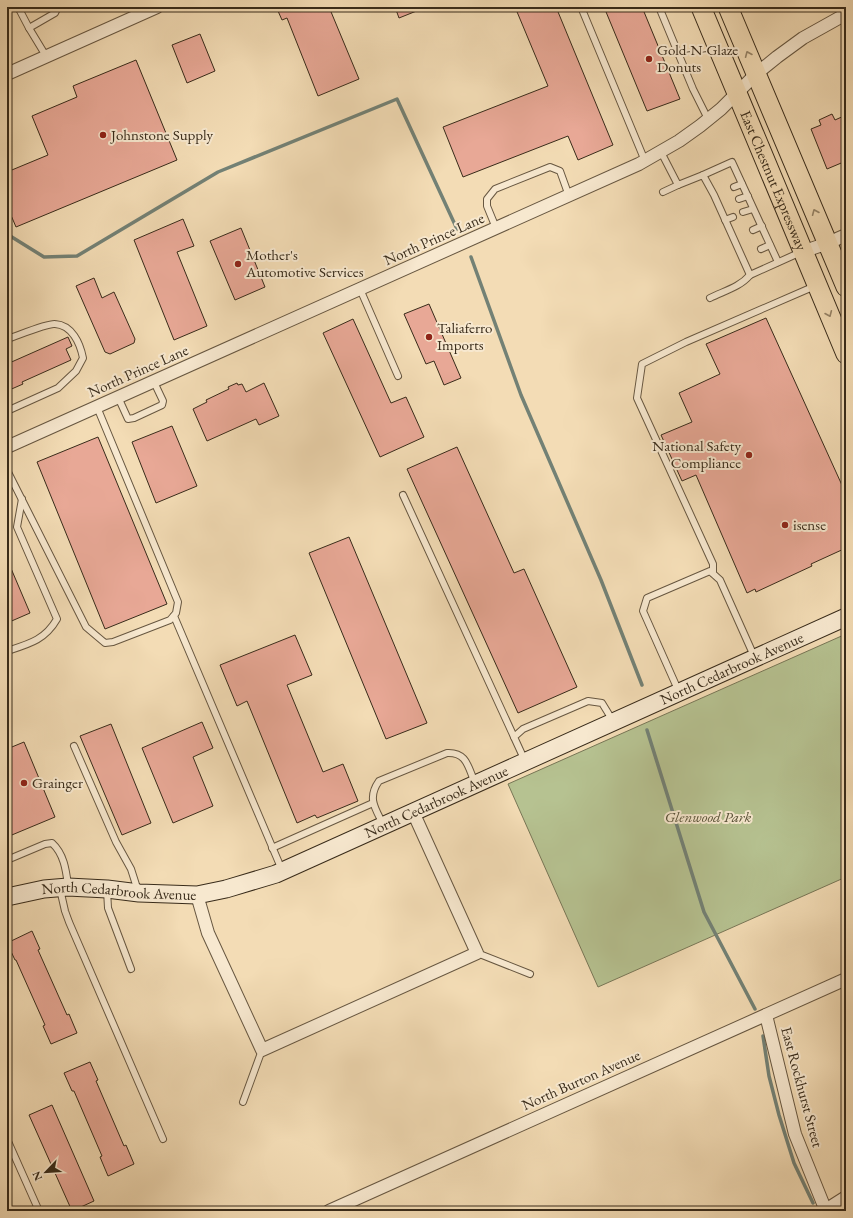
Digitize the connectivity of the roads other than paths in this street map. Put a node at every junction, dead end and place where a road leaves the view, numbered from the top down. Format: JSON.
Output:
{"nodes":[{"id":1,"x":18,"y":7,"type":"edge"},
{"id":2,"x":58,"y":7,"type":"edge"},
{"id":3,"x":157,"y":7,"type":"edge"},
{"id":4,"x":581,"y":7,"type":"edge"},
{"id":5,"x":659,"y":7,"type":"edge"},
{"id":6,"x":701,"y":7,"type":"edge"},
{"id":7,"x":728,"y":7,"type":"edge"},
{"id":8,"x":846,"y":14,"type":"edge"},
{"id":9,"x":29,"y":28,"type":"junction"},
{"id":10,"x":46,"y":56,"type":"junction"},
{"id":11,"x":7,"y":74,"type":"edge"},
{"id":12,"x":756,"y":74,"type":"junction"},
{"id":13,"x":736,"y":94,"type":"junction"},
{"id":14,"x":708,"y":119,"type":"junction"},
{"id":15,"x":661,"y":152,"type":"junction"},
{"id":16,"x":645,"y":161,"type":"junction"},
{"id":17,"x":703,"y":175,"type":"junction"},
{"id":18,"x":742,"y":184,"type":"junction"},
{"id":19,"x":678,"y":185,"type":"junction"},
{"id":20,"x":734,"y":187,"type":"dead end"},
{"id":21,"x":663,"y":192,"type":"dead end"},
{"id":22,"x":721,"y":192,"type":"dead end"},
{"id":23,"x":714,"y":195,"type":"junction"},
{"id":24,"x":569,"y":196,"type":"junction"},
{"id":25,"x":748,"y":196,"type":"junction"},
{"id":26,"x":739,"y":199,"type":"dead end"},
{"id":27,"x":727,"y":204,"type":"dead end"},
{"id":28,"x":719,"y":208,"type":"junction"},
{"id":29,"x":753,"y":209,"type":"junction"},
{"id":30,"x":743,"y":212,"type":"dead end"},
{"id":31,"x":733,"y":216,"type":"dead end"},
{"id":32,"x":725,"y":220,"type":"junction"},
{"id":33,"x":762,"y":226,"type":"junction"},
{"id":34,"x":496,"y":228,"type":"junction"},
{"id":35,"x":753,"y":230,"type":"dead end"},
{"id":36,"x":741,"y":235,"type":"dead end"},
{"id":37,"x":846,"y":235,"type":"edge"},
{"id":38,"x":733,"y":238,"type":"junction"},
{"id":39,"x":828,"y":243,"type":"junction"},
{"id":40,"x":770,"y":245,"type":"junction"},
{"id":41,"x":761,"y":248,"type":"dead end"},
{"id":42,"x":802,"y":252,"type":"junction"},
{"id":43,"x":749,"y":254,"type":"dead end"},
{"id":44,"x":742,"y":257,"type":"junction"},
{"id":45,"x":778,"y":262,"type":"junction"},
{"id":46,"x":750,"y":275,"type":"junction"},
{"id":47,"x":817,"y":285,"type":"junction"},
{"id":48,"x":846,"y":287,"type":"edge"},
{"id":49,"x":360,"y":289,"type":"junction"},
{"id":50,"x":710,"y":298,"type":"dead end"},
{"id":51,"x":7,"y":339,"type":"edge"},
{"id":52,"x":846,"y":354,"type":"edge"},
{"id":53,"x":398,"y":376,"type":"dead end"},
{"id":54,"x":154,"y":382,"type":"junction"},
{"id":55,"x":118,"y":398,"type":"junction"},
{"id":56,"x":97,"y":407,"type":"junction"},
{"id":57,"x":7,"y":411,"type":"edge"},
{"id":58,"x":7,"y":447,"type":"edge"},
{"id":59,"x":7,"y":470,"type":"edge"},
{"id":60,"x":404,"y":495,"type":"dead end"},
{"id":61,"x":22,"y":499,"type":"junction"},
{"id":62,"x":713,"y":573,"type":"junction"},
{"id":63,"x":174,"y":616,"type":"junction"},
{"id":64,"x":846,"y":617,"type":"edge"},
{"id":65,"x":7,"y":651,"type":"edge"},
{"id":66,"x":755,"y":659,"type":"junction"},
{"id":67,"x":679,"y":693,"type":"junction"},
{"id":68,"x":613,"y":723,"type":"junction"},
{"id":69,"x":514,"y":737,"type":"junction"},
{"id":70,"x":74,"y":746,"type":"dead end"},
{"id":71,"x":526,"y":762,"type":"junction"},
{"id":72,"x":476,"y":784,"type":"junction"},
{"id":73,"x":373,"y":803,"type":"junction"},
{"id":74,"x":413,"y":812,"type":"junction"},
{"id":75,"x":384,"y":826,"type":"junction"},
{"id":76,"x":272,"y":848,"type":"junction"},
{"id":77,"x":7,"y":860,"type":"edge"},
{"id":78,"x":282,"y":871,"type":"junction"},
{"id":79,"x":64,"y":887,"type":"junction"},
{"id":80,"x":107,"y":889,"type":"junction"},
{"id":81,"x":139,"y":893,"type":"junction"},
{"id":82,"x":197,"y":895,"type":"junction"},
{"id":83,"x":7,"y":896,"type":"edge"},
{"id":84,"x":477,"y":953,"type":"junction"},
{"id":85,"x":131,"y":969,"type":"dead end"},
{"id":86,"x":530,"y":974,"type":"dead end"},
{"id":87,"x":846,"y":978,"type":"edge"},
{"id":88,"x":766,"y":1015,"type":"junction"},
{"id":89,"x":262,"y":1050,"type":"junction"},
{"id":90,"x":243,"y":1102,"type":"dead end"},
{"id":91,"x":7,"y":1139,"type":"edge"},
{"id":92,"x":163,"y":1139,"type":"dead end"},
{"id":93,"x":846,"y":1197,"type":"edge"},
{"id":94,"x":39,"y":1211,"type":"edge"},
{"id":95,"x":329,"y":1211,"type":"edge"},
{"id":96,"x":826,"y":1211,"type":"edge"}],
"edges":[{"from":1,"to":9,"type":"lane"},
{"from":2,"to":9,"type":"lane"},
{"from":3,"to":10,"type":"street"},
{"from":4,"to":16,"type":"lane"},
{"from":5,"to":14,"type":"lane"},
{"from":6,"to":13,"type":"main road","name":"East Chestnut Expressway"},
{"from":12,"to":7,"type":"main road","name":"East Chestnut Expressway","one_way":true},
{"from":8,"to":12,"type":"street","name":"North Prince Lane"},
{"from":9,"to":10,"type":"lane"},
{"from":10,"to":11,"type":"street"},
{"from":12,"to":13,"type":"street","name":"North Prince Lane"},
{"from":39,"to":12,"type":"main road","name":"East Chestnut Expressway","one_way":true},
{"from":13,"to":14,"type":"street","name":"North Prince Lane"},
{"from":13,"to":42,"type":"main road","name":"East Chestnut Expressway"},
{"from":14,"to":15,"type":"street","name":"North Prince Lane"},
{"from":15,"to":16,"type":"street","name":"North Prince Lane"},
{"from":15,"to":19,"type":"lane"},
{"from":16,"to":24,"type":"street","name":"North Prince Lane"},
{"from":17,"to":18,"type":"lane"},
{"from":17,"to":19,"type":"lane"},
{"from":17,"to":23,"type":"lane"},
{"from":18,"to":20,"type":"lane"},
{"from":18,"to":25,"type":"lane"},
{"from":19,"to":21,"type":"lane"},
{"from":22,"to":23,"type":"lane"},
{"from":23,"to":28,"type":"lane"},
{"from":24,"to":34,"type":"street","name":"North Prince Lane"},
{"from":24,"to":34,"type":"lane"},
{"from":25,"to":26,"type":"lane"},
{"from":25,"to":29,"type":"lane"},
{"from":27,"to":28,"type":"lane"},
{"from":28,"to":32,"type":"lane"},
{"from":29,"to":30,"type":"lane"},
{"from":29,"to":33,"type":"lane"},
{"from":31,"to":32,"type":"lane"},
{"from":32,"to":38,"type":"lane"},
{"from":33,"to":35,"type":"lane"},
{"from":33,"to":40,"type":"lane"},
{"from":34,"to":49,"type":"street","name":"North Prince Lane"},
{"from":36,"to":38,"type":"lane"},
{"from":37,"to":39,"type":"street"},
{"from":38,"to":44,"type":"lane"},
{"from":39,"to":42,"type":"street"},
{"from":39,"to":48,"type":"main road","name":"East Chestnut Expressway"},
{"from":40,"to":41,"type":"lane"},
{"from":40,"to":45,"type":"lane"},
{"from":42,"to":45,"type":"lane"},
{"from":42,"to":47,"type":"main road","name":"East Chestnut Expressway"},
{"from":43,"to":44,"type":"lane"},
{"from":44,"to":46,"type":"lane"},
{"from":45,"to":46,"type":"lane"},
{"from":46,"to":50,"type":"lane"},
{"from":47,"to":52,"type":"main road","name":"East Chestnut Expressway","one_way":true},
{"from":47,"to":62,"type":"lane"},
{"from":49,"to":53,"type":"lane"},
{"from":49,"to":54,"type":"street","name":"North Prince Lane"},
{"from":51,"to":57,"type":"lane"},
{"from":54,"to":55,"type":"street","name":"North Prince Lane"},
{"from":54,"to":55,"type":"lane"},
{"from":55,"to":56,"type":"street","name":"North Prince Lane"},
{"from":56,"to":58,"type":"street","name":"North Prince Lane"},
{"from":56,"to":63,"type":"lane"},
{"from":59,"to":61,"type":"lane"},
{"from":60,"to":69,"type":"lane"},
{"from":61,"to":63,"type":"lane"},
{"from":61,"to":65,"type":"lane"},
{"from":62,"to":66,"type":"lane"},
{"from":62,"to":67,"type":"lane"},
{"from":63,"to":76,"type":"lane"},
{"from":64,"to":66,"type":"street","name":"North Cedarbrook Avenue"},
{"from":66,"to":67,"type":"street","name":"North Cedarbrook Avenue"},
{"from":67,"to":68,"type":"street","name":"North Cedarbrook Avenue"},
{"from":68,"to":69,"type":"lane"},
{"from":68,"to":71,"type":"street","name":"North Cedarbrook Avenue"},
{"from":69,"to":71,"type":"lane"},
{"from":70,"to":81,"type":"lane"},
{"from":71,"to":72,"type":"street","name":"North Cedarbrook Avenue"},
{"from":72,"to":73,"type":"lane"},
{"from":72,"to":74,"type":"street","name":"North Cedarbrook Avenue"},
{"from":73,"to":75,"type":"lane"},
{"from":73,"to":76,"type":"lane"},
{"from":74,"to":75,"type":"street","name":"North Cedarbrook Avenue"},
{"from":74,"to":84,"type":"street"},
{"from":75,"to":78,"type":"street","name":"North Cedarbrook Avenue"},
{"from":76,"to":78,"type":"lane"},
{"from":77,"to":79,"type":"lane"},
{"from":78,"to":82,"type":"street","name":"North Cedarbrook Avenue"},
{"from":79,"to":80,"type":"street","name":"North Cedarbrook Avenue"},
{"from":79,"to":83,"type":"street","name":"North Cedarbrook Avenue"},
{"from":79,"to":92,"type":"lane"},
{"from":80,"to":81,"type":"street","name":"North Cedarbrook Avenue"},
{"from":80,"to":85,"type":"lane"},
{"from":81,"to":82,"type":"street","name":"North Cedarbrook Avenue"},
{"from":82,"to":89,"type":"street"},
{"from":84,"to":86,"type":"lane"},
{"from":84,"to":89,"type":"street"},
{"from":87,"to":88,"type":"street","name":"North Burton Avenue"},
{"from":88,"to":95,"type":"street","name":"North Burton Avenue"},
{"from":88,"to":96,"type":"street","name":"East Rockhurst Street"},
{"from":89,"to":90,"type":"lane"},
{"from":91,"to":94,"type":"lane"},
{"from":93,"to":96,"type":"street"}]}
